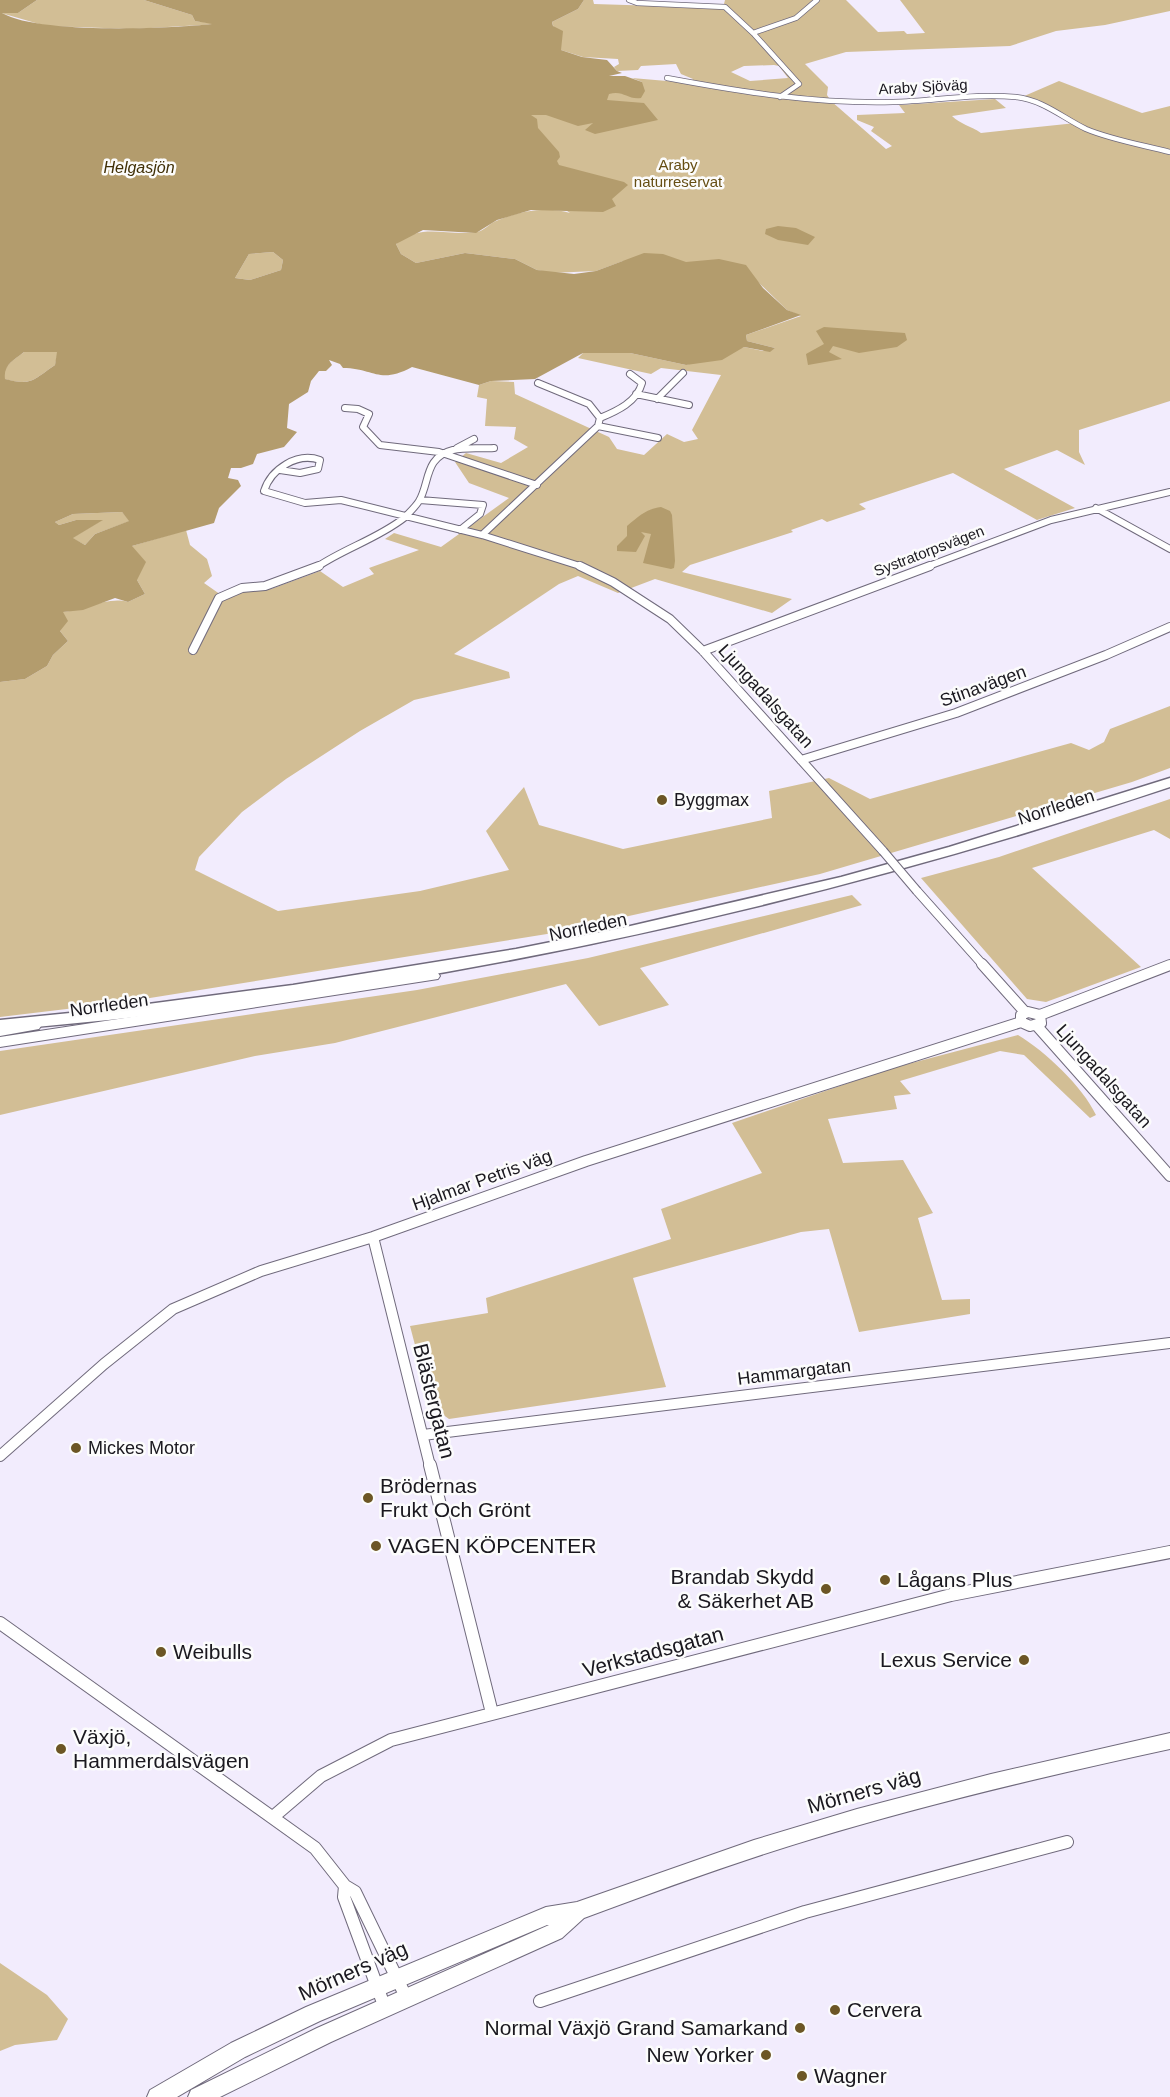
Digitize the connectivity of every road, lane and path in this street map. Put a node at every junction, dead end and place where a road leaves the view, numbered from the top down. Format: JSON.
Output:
{"nodes":[{"id":1,"x":629,"y":0,"type":"edge"},
{"id":2,"x":817,"y":0,"type":"edge"},
{"id":3,"x":721,"y":3,"type":"edge"},
{"id":4,"x":753,"y":33,"type":"junction"},
{"id":5,"x":667,"y":78,"type":"dead end"},
{"id":6,"x":782,"y":96,"type":"junction"},
{"id":7,"x":1170,"y":152,"type":"edge"},
{"id":8,"x":683,"y":373,"type":"dead end"},
{"id":9,"x":630,"y":374,"type":"dead end"},
{"id":10,"x":538,"y":383,"type":"dead end"},
{"id":11,"x":636,"y":394,"type":"junction"},
{"id":12,"x":657,"y":399,"type":"junction"},
{"id":13,"x":689,"y":405,"type":"dead end"},
{"id":14,"x":345,"y":408,"type":"dead end"},
{"id":15,"x":600,"y":418,"type":"junction"},
{"id":16,"x":598,"y":426,"type":"junction"},
{"id":17,"x":658,"y":438,"type":"dead end"},
{"id":18,"x":474,"y":439,"type":"dead end"},
{"id":19,"x":494,"y":448,"type":"dead end"},
{"id":20,"x":452,"y":450,"type":"junction"},
{"id":21,"x":445,"y":454,"type":"junction"},
{"id":22,"x":280,"y":470,"type":"junction"},
{"id":23,"x":537,"y":485,"type":"junction"},
{"id":24,"x":1170,"y":492,"type":"edge"},
{"id":25,"x":420,"y":500,"type":"junction"},
{"id":26,"x":1096,"y":508,"type":"junction"},
{"id":27,"x":405,"y":516,"type":"junction"},
{"id":28,"x":460,"y":530,"type":"junction"},
{"id":29,"x":482,"y":535,"type":"junction"},
{"id":30,"x":1170,"y":549,"type":"edge"},
{"id":31,"x":1170,"y":627,"type":"edge"},
{"id":32,"x":193,"y":650,"type":"dead end"},
{"id":33,"x":703,"y":651,"type":"junction"},
{"id":34,"x":801,"y":760,"type":"junction"},
{"id":35,"x":1170,"y":782,"type":"edge"},
{"id":36,"x":1170,"y":789,"type":"edge"},
{"id":37,"x":1170,"y":964,"type":"edge"},
{"id":38,"x":433,"y":976,"type":"joint"},
{"id":39,"x":1040,"y":1015,"type":"junction"},
{"id":40,"x":1023,"y":1017,"type":"junction"},
{"id":41,"x":67,"y":1021,"type":"junction"},
{"id":42,"x":0,"y":1025,"type":"edge"},
{"id":43,"x":1037,"y":1026,"type":"junction"},
{"id":44,"x":0,"y":1031,"type":"edge"},
{"id":45,"x":0,"y":1042,"type":"edge"},
{"id":46,"x":1170,"y":1176,"type":"edge"},
{"id":47,"x":373,"y":1237,"type":"junction"},
{"id":48,"x":1170,"y":1343,"type":"edge"},
{"id":49,"x":423,"y":1435,"type":"junction"},
{"id":50,"x":0,"y":1456,"type":"edge"},
{"id":51,"x":1170,"y":1552,"type":"edge"},
{"id":52,"x":0,"y":1623,"type":"edge"},
{"id":53,"x":492,"y":1713,"type":"junction"},
{"id":54,"x":1170,"y":1741,"type":"edge"},
{"id":55,"x":273,"y":1817,"type":"junction"},
{"id":56,"x":1067,"y":1842,"type":"dead end"},
{"id":57,"x":345,"y":1886,"type":"junction"},
{"id":58,"x":577,"y":1911,"type":"junction"},
{"id":59,"x":398,"y":1977,"type":"junction"},
{"id":60,"x":377,"y":1986,"type":"junction"},
{"id":61,"x":407,"y":1999,"type":"junction"},
{"id":62,"x":540,"y":2001,"type":"dead end"},
{"id":63,"x":385,"y":2008,"type":"junction"},
{"id":64,"x":157,"y":2097,"type":"edge"},
{"id":65,"x":198,"y":2097,"type":"edge"}],
"edges":[{"from":1,"to":3,"type":"street"},
{"from":2,"to":4,"type":"street"},
{"from":3,"to":4,"type":"street"},
{"from":4,"to":6,"type":"street"},
{"from":5,"to":6,"type":"street","name":"Araby Sjöväg"},
{"from":6,"to":7,"type":"street","name":"Araby Sjöväg"},
{"from":8,"to":12,"type":"street"},
{"from":9,"to":11,"type":"street"},
{"from":10,"to":15,"type":"street"},
{"from":11,"to":12,"type":"street"},
{"from":11,"to":15,"type":"street"},
{"from":12,"to":13,"type":"street"},
{"from":14,"to":21,"type":"street"},
{"from":15,"to":16,"type":"street"},
{"from":16,"to":17,"type":"street"},
{"from":16,"to":23,"type":"street"},
{"from":18,"to":20,"type":"street"},
{"from":19,"to":20,"type":"street"},
{"from":20,"to":21,"type":"street"},
{"from":21,"to":23,"type":"street"},
{"from":21,"to":25,"type":"street"},
{"from":22,"to":22,"type":"street"},
{"from":22,"to":27,"type":"street","name":"Ljungadalsgatan"},
{"from":23,"to":29,"type":"street"},
{"from":24,"to":26,"type":"street","name":"Systratorpsvägen"},
{"from":25,"to":27,"type":"street"},
{"from":25,"to":28,"type":"street"},
{"from":26,"to":30,"type":"street"},
{"from":26,"to":33,"type":"street","name":"Systratorpsvägen"},
{"from":27,"to":28,"type":"street","name":"Ljungadalsgatan"},
{"from":27,"to":32,"type":"street"},
{"from":28,"to":29,"type":"street","name":"Ljungadalsgatan"},
{"from":29,"to":33,"type":"street","name":"Ljungadalsgatan"},
{"from":31,"to":34,"type":"street","name":"Stinavägen"},
{"from":33,"to":34,"type":"street","name":"Ljungadalsgatan"},
{"from":34,"to":40,"type":"street","name":"Ljungadalsgatan","bridge":true},
{"from":35,"to":41,"type":"highway","name":"Norrleden"},
{"from":36,"to":38,"type":"highway","name":"Norrleden"},
{"from":37,"to":39,"type":"street"},
{"from":38,"to":45,"type":"main road","name":"Norrleden"},
{"from":39,"to":40,"type":"street"},
{"from":39,"to":43,"type":"street"},
{"from":40,"to":43,"type":"street"},
{"from":40,"to":47,"type":"street","name":"Hjalmar Petris väg"},
{"from":41,"to":42,"type":"highway"},
{"from":41,"to":44,"type":"main road","name":"Norrleden"},
{"from":43,"to":46,"type":"street","name":"Ljungadalsgatan"},
{"from":47,"to":49,"type":"street","name":"Blästergatan"},
{"from":47,"to":50,"type":"street","name":"Hjalmar Petris väg"},
{"from":48,"to":49,"type":"street","name":"Hammargatan"},
{"from":49,"to":53,"type":"street","name":"Blästergatan"},
{"from":51,"to":53,"type":"street","name":"Verkstadsgatan"},
{"from":52,"to":55,"type":"street"},
{"from":53,"to":55,"type":"street","name":"Verkstadsgatan"},
{"from":54,"to":58,"type":"main road","name":"Mörners väg"},
{"from":55,"to":57,"type":"street"},
{"from":56,"to":62,"type":"street"},
{"from":57,"to":59,"type":"street"},
{"from":57,"to":60,"type":"street"},
{"from":58,"to":59,"type":"main road","name":"Mörners väg"},
{"from":58,"to":61,"type":"main road","name":"Mörners väg"},
{"from":59,"to":60,"type":"main road","name":"Mörners väg"},
{"from":59,"to":61,"type":"street"},
{"from":60,"to":63,"type":"street"},
{"from":60,"to":64,"type":"main road","name":"Mörners väg"},
{"from":61,"to":63,"type":"main road","name":"Mörners väg"},
{"from":63,"to":65,"type":"main road","name":"Mörners väg"}]}
